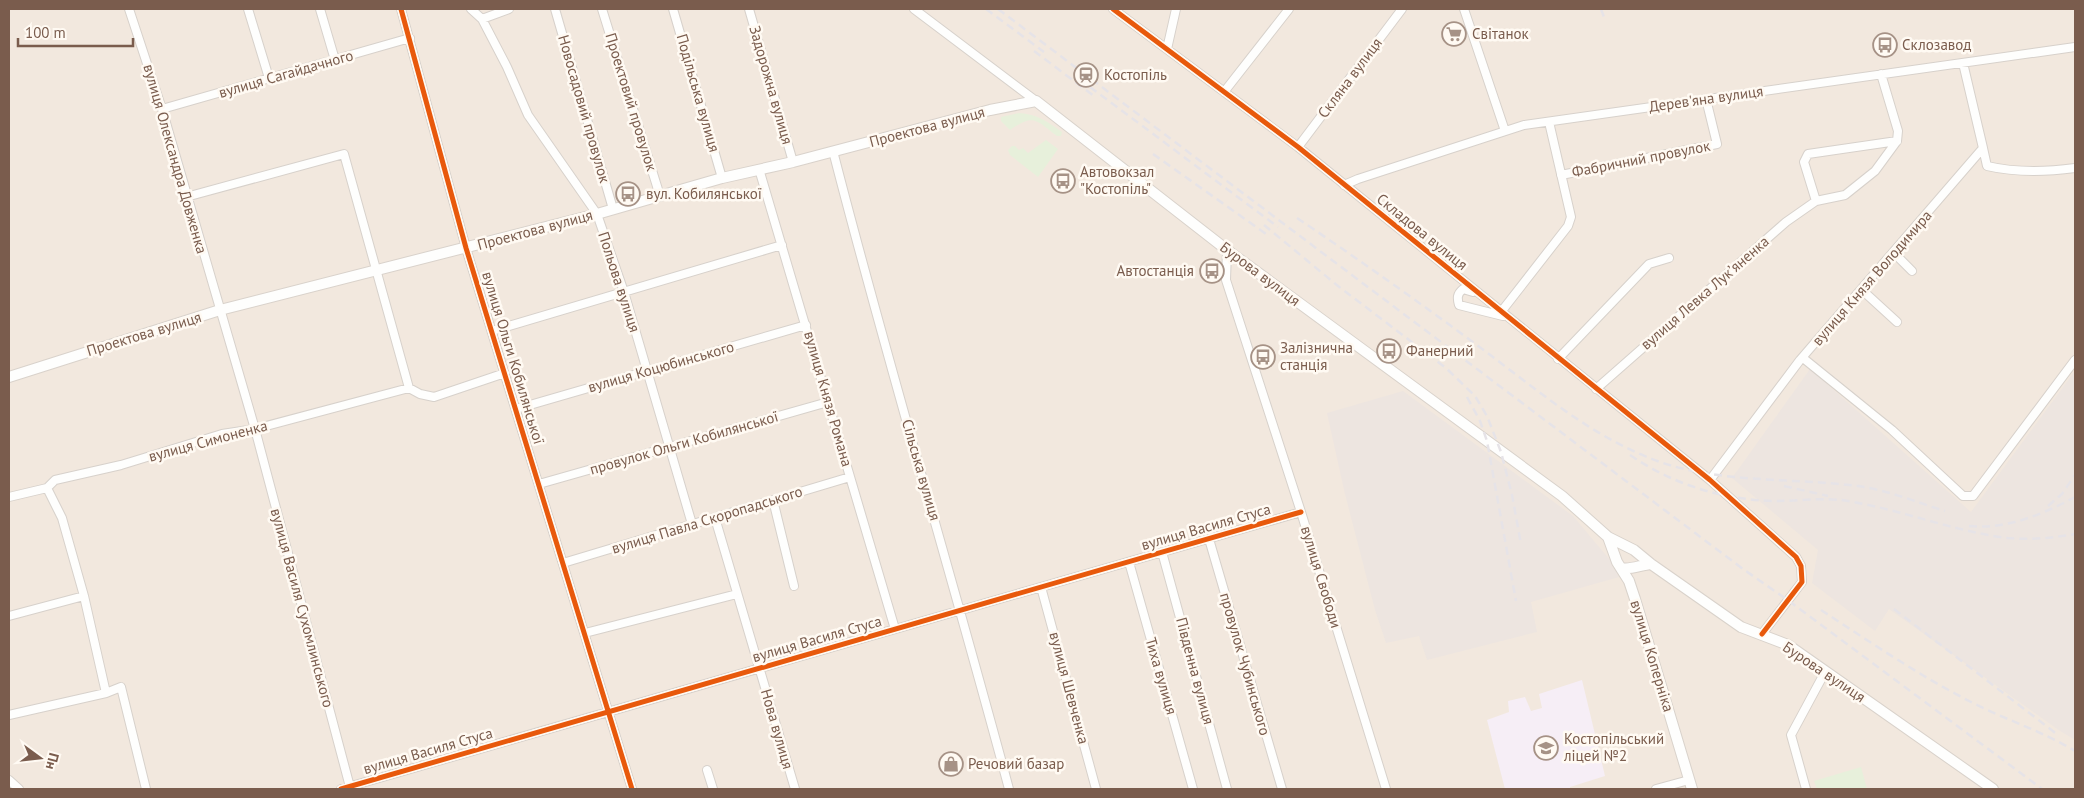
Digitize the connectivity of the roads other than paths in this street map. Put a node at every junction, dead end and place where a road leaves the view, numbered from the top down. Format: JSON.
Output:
{"nodes":[{"id":1,"x":129,"y":9,"type":"edge"},
{"id":2,"x":248,"y":9,"type":"edge"},
{"id":3,"x":320,"y":9,"type":"edge"},
{"id":4,"x":401,"y":9,"type":"edge"},
{"id":5,"x":472,"y":9,"type":"edge"},
{"id":6,"x":509,"y":9,"type":"edge"},
{"id":7,"x":555,"y":9,"type":"edge"},
{"id":8,"x":602,"y":9,"type":"edge"},
{"id":9,"x":673,"y":9,"type":"edge"},
{"id":10,"x":749,"y":9,"type":"edge"},
{"id":11,"x":914,"y":9,"type":"edge"},
{"id":12,"x":1113,"y":9,"type":"edge"},
{"id":13,"x":1176,"y":9,"type":"edge"},
{"id":14,"x":1289,"y":9,"type":"edge"},
{"id":15,"x":1402,"y":9,"type":"edge"},
{"id":16,"x":1464,"y":9,"type":"edge"},
{"id":17,"x":482,"y":19,"type":"junction"},
{"id":18,"x":410,"y":38,"type":"junction"},
{"id":19,"x":2075,"y":47,"type":"edge"},
{"id":20,"x":1167,"y":49,"type":"junction"},
{"id":21,"x":335,"y":60,"type":"junction"},
{"id":22,"x":1963,"y":63,"type":"junction"},
{"id":23,"x":1881,"y":74,"type":"junction"},
{"id":24,"x":269,"y":78,"type":"junction"},
{"id":25,"x":1224,"y":92,"type":"junction"},
{"id":26,"x":1706,"y":100,"type":"junction"},
{"id":27,"x":1036,"y":101,"type":"junction"},
{"id":28,"x":162,"y":109,"type":"junction"},
{"id":29,"x":1549,"y":122,"type":"junction"},
{"id":30,"x":1505,"y":131,"type":"junction"},
{"id":31,"x":1897,"y":141,"type":"junction"},
{"id":32,"x":1298,"y":147,"type":"junction"},
{"id":33,"x":1983,"y":148,"type":"junction"},
{"id":34,"x":833,"y":151,"type":"junction"},
{"id":35,"x":794,"y":162,"type":"junction"},
{"id":36,"x":2075,"y":168,"type":"edge"},
{"id":37,"x":759,"y":169,"type":"junction"},
{"id":38,"x":1561,"y":175,"type":"junction"},
{"id":39,"x":722,"y":178,"type":"junction"},
{"id":40,"x":1344,"y":185,"type":"junction"},
{"id":41,"x":660,"y":196,"type":"junction"},
{"id":42,"x":186,"y":197,"type":"junction"},
{"id":43,"x":1816,"y":201,"type":"junction"},
{"id":44,"x":613,"y":209,"type":"junction"},
{"id":45,"x":597,"y":214,"type":"junction"},
{"id":46,"x":782,"y":245,"type":"junction"},
{"id":47,"x":466,"y":248,"type":"junction"},
{"id":48,"x":1227,"y":250,"type":"junction"},
{"id":49,"x":1894,"y":253,"type":"junction"},
{"id":50,"x":1669,"y":258,"type":"dead end"},
{"id":51,"x":378,"y":271,"type":"junction"},
{"id":52,"x":1912,"y":271,"type":"dead end"},
{"id":53,"x":1862,"y":290,"type":"junction"},
{"id":54,"x":624,"y":292,"type":"junction"},
{"id":55,"x":1479,"y":295,"type":"junction"},
{"id":56,"x":220,"y":310,"type":"junction"},
{"id":57,"x":1504,"y":315,"type":"junction"},
{"id":58,"x":1897,"y":322,"type":"dead end"},
{"id":59,"x":806,"y":325,"type":"junction"},
{"id":60,"x":492,"y":331,"type":"junction"},
{"id":61,"x":1803,"y":358,"type":"junction"},
{"id":62,"x":1558,"y":359,"type":"junction"},
{"id":63,"x":2075,"y":360,"type":"edge"},
{"id":64,"x":647,"y":371,"type":"junction"},
{"id":65,"x":505,"y":373,"type":"junction"},
{"id":66,"x":9,"y":377,"type":"edge"},
{"id":67,"x":409,"y":388,"type":"junction"},
{"id":68,"x":1596,"y":388,"type":"junction"},
{"id":69,"x":828,"y":402,"type":"junction"},
{"id":70,"x":516,"y":409,"type":"junction"},
{"id":71,"x":255,"y":429,"type":"junction"},
{"id":72,"x":670,"y":447,"type":"junction"},
{"id":73,"x":850,"y":477,"type":"junction"},
{"id":74,"x":1710,"y":480,"type":"junction"},
{"id":75,"x":539,"y":484,"type":"junction"},
{"id":76,"x":47,"y":488,"type":"junction"},
{"id":77,"x":9,"y":497,"type":"edge"},
{"id":78,"x":772,"y":500,"type":"junction"},
{"id":79,"x":1301,"y":512,"type":"junction"},
{"id":80,"x":715,"y":518,"type":"junction"},
{"id":81,"x":692,"y":524,"type":"junction"},
{"id":82,"x":1608,"y":537,"type":"junction"},
{"id":83,"x":1209,"y":539,"type":"junction"},
{"id":84,"x":1633,"y":550,"type":"junction"},
{"id":85,"x":1162,"y":552,"type":"junction"},
{"id":86,"x":1129,"y":562,"type":"junction"},
{"id":87,"x":564,"y":563,"type":"junction"},
{"id":88,"x":1651,"y":564,"type":"junction"},
{"id":89,"x":1626,"y":565,"type":"junction"},
{"id":90,"x":794,"y":586,"type":"dead end"},
{"id":91,"x":1041,"y":587,"type":"junction"},
{"id":92,"x":737,"y":594,"type":"junction"},
{"id":93,"x":84,"y":596,"type":"junction"},
{"id":94,"x":961,"y":610,"type":"junction"},
{"id":95,"x":9,"y":616,"type":"edge"},
{"id":96,"x":895,"y":629,"type":"junction"},
{"id":97,"x":585,"y":633,"type":"junction"},
{"id":98,"x":1762,"y":634,"type":"junction"},
{"id":99,"x":760,"y":668,"type":"junction"},
{"id":100,"x":1826,"y":672,"type":"junction"},
{"id":101,"x":106,"y":693,"type":"junction"},
{"id":102,"x":609,"y":712,"type":"junction"},
{"id":103,"x":9,"y":715,"type":"edge"},
{"id":104,"x":707,"y":770,"type":"dead end"},
{"id":105,"x":9,"y":780,"type":"edge"},
{"id":106,"x":1691,"y":784,"type":"edge"},
{"id":107,"x":350,"y":787,"type":"junction"},
{"id":108,"x":19,"y":789,"type":"edge"},
{"id":109,"x":146,"y":789,"type":"edge"},
{"id":110,"x":340,"y":789,"type":"edge"},
{"id":111,"x":632,"y":789,"type":"edge"},
{"id":112,"x":713,"y":789,"type":"edge"},
{"id":113,"x":795,"y":789,"type":"edge"},
{"id":114,"x":1009,"y":789,"type":"edge"},
{"id":115,"x":1096,"y":789,"type":"edge"},
{"id":116,"x":1193,"y":789,"type":"edge"},
{"id":117,"x":1227,"y":789,"type":"edge"},
{"id":118,"x":1282,"y":789,"type":"edge"},
{"id":119,"x":1386,"y":789,"type":"edge"},
{"id":120,"x":1656,"y":789,"type":"edge"},
{"id":121,"x":1806,"y":789,"type":"edge"},
{"id":122,"x":1993,"y":789,"type":"edge"}],
"edges":[{"from":1,"to":28,"type":"street","name":"вулиця Олександра Довженка"},
{"from":2,"to":24,"type":"street"},
{"from":3,"to":21,"type":"street"},
{"from":4,"to":18,"type":"street","name":"вулиця Ольги Кобилянської"},
{"from":5,"to":17,"type":"street","name":"Польова вулиця"},
{"from":6,"to":17,"type":"street"},
{"from":7,"to":44,"type":"street","name":"Новосадовий провулок"},
{"from":8,"to":41,"type":"street","name":"Проектовий провулок"},
{"from":9,"to":39,"type":"street","name":"Подільська вулиця"},
{"from":10,"to":35,"type":"street","name":"Задорожна вулиця"},
{"from":11,"to":27,"type":"street","name":"Бурова вулиця"},
{"from":12,"to":20,"type":"street","name":"Складова вулиця"},
{"from":13,"to":20,"type":"street"},
{"from":14,"to":25,"type":"street"},
{"from":15,"to":32,"type":"street","name":"Скляна вулиця"},
{"from":16,"to":30,"type":"street"},
{"from":17,"to":45,"type":"street","name":"Польова вулиця"},
{"from":18,"to":21,"type":"street","name":"вулиця Сагайдачного"},
{"from":18,"to":47,"type":"street","name":"вулиця Ольги Кобилянської"},
{"from":19,"to":22,"type":"street","name":"Дерев'яна вулиця"},
{"from":20,"to":25,"type":"street","name":"Складова вулиця"},
{"from":21,"to":24,"type":"street","name":"вулиця Сагайдачного"},
{"from":22,"to":23,"type":"street","name":"Дерев'яна вулиця"},
{"from":22,"to":33,"type":"street"},
{"from":23,"to":26,"type":"street","name":"Дерев'яна вулиця"},
{"from":23,"to":31,"type":"street"},
{"from":24,"to":28,"type":"street","name":"вулиця Сагайдачного"},
{"from":25,"to":32,"type":"street","name":"Складова вулиця"},
{"from":26,"to":29,"type":"street","name":"Дерев'яна вулиця"},
{"from":26,"to":38,"type":"street","name":"Фабричний провулок"},
{"from":27,"to":34,"type":"main road","name":"Проектова вулиця"},
{"from":27,"to":48,"type":"main road","name":"Бурова вулиця"},
{"from":28,"to":42,"type":"street","name":"вулиця Олександра Довженка"},
{"from":29,"to":30,"type":"street","name":"Дерев'яна вулиця"},
{"from":29,"to":38,"type":"street"},
{"from":30,"to":40,"type":"street","name":"Дерев'яна вулиця"},
{"from":31,"to":43,"type":"street"},
{"from":31,"to":43,"type":"street"},
{"from":32,"to":40,"type":"street","name":"Складова вулиця"},
{"from":33,"to":36,"type":"street"},
{"from":33,"to":49,"type":"street","name":"вулиця Князя Володимира"},
{"from":34,"to":35,"type":"main road","name":"Проектова вулиця"},
{"from":34,"to":94,"type":"street","name":"Сільська вулиця"},
{"from":35,"to":37,"type":"main road","name":"Проектова вулиця"},
{"from":37,"to":39,"type":"main road","name":"Проектова вулиця"},
{"from":37,"to":46,"type":"street","name":"вулиця Князя Романа"},
{"from":38,"to":57,"type":"street","name":"Фабричний провулок"},
{"from":39,"to":41,"type":"main road","name":"Проектова вулиця"},
{"from":40,"to":55,"type":"street","name":"Складова вулиця"},
{"from":41,"to":44,"type":"main road","name":"Проектова вулиця"},
{"from":42,"to":51,"type":"street"},
{"from":42,"to":56,"type":"street","name":"вулиця Олександра Довженка"},
{"from":43,"to":68,"type":"street","name":"вулиця Левка Лукʼяненка"},
{"from":44,"to":45,"type":"main road","name":"Проектова вулиця"},
{"from":45,"to":47,"type":"main road","name":"Проектова вулиця"},
{"from":45,"to":54,"type":"street","name":"Польова вулиця"},
{"from":46,"to":54,"type":"street"},
{"from":46,"to":59,"type":"street","name":"вулиця Князя Романа"},
{"from":47,"to":51,"type":"main road","name":"Проектова вулиця"},
{"from":47,"to":60,"type":"street","name":"вулиця Ольги Кобилянської"},
{"from":48,"to":79,"type":"street","name":"вулиця Свободи"},
{"from":48,"to":82,"type":"main road","name":"Бурова вулиця"},
{"from":49,"to":52,"type":"street"},
{"from":49,"to":53,"type":"street","name":"вулиця Князя Володимира"},
{"from":50,"to":62,"type":"street"},
{"from":51,"to":56,"type":"main road","name":"Проектова вулиця"},
{"from":51,"to":67,"type":"street"},
{"from":53,"to":58,"type":"street"},
{"from":53,"to":61,"type":"street","name":"вулиця Князя Володимира"},
{"from":54,"to":60,"type":"street"},
{"from":54,"to":64,"type":"street","name":"Польова вулиця"},
{"from":55,"to":57,"type":"street","name":"Складова вулиця"},
{"from":55,"to":57,"type":"street"},
{"from":56,"to":66,"type":"main road","name":"Проектова вулиця"},
{"from":56,"to":71,"type":"street","name":"вулиця Олександра Довженка"},
{"from":57,"to":62,"type":"street","name":"Складова вулиця"},
{"from":59,"to":64,"type":"street","name":"вулиця Коцюбинського"},
{"from":59,"to":69,"type":"street","name":"вулиця Князя Романа"},
{"from":60,"to":65,"type":"street","name":"вулиця Ольги Кобилянської"},
{"from":61,"to":63,"type":"street"},
{"from":61,"to":74,"type":"street","name":"вулиця Князя Володимира"},
{"from":62,"to":68,"type":"street","name":"Складова вулиця"},
{"from":64,"to":70,"type":"street","name":"вулиця Коцюбинського"},
{"from":64,"to":72,"type":"street","name":"Польова вулиця"},
{"from":65,"to":67,"type":"street"},
{"from":65,"to":70,"type":"street","name":"вулиця Ольги Кобилянської"},
{"from":67,"to":71,"type":"street","name":"вулиця Симоненка"},
{"from":68,"to":74,"type":"street","name":"Складова вулиця"},
{"from":69,"to":72,"type":"street","name":"провулок Ольги Кобилянської"},
{"from":69,"to":73,"type":"street","name":"вулиця Князя Романа"},
{"from":70,"to":75,"type":"street","name":"вулиця Ольги Кобилянської"},
{"from":71,"to":76,"type":"street","name":"вулиця Симоненка"},
{"from":71,"to":107,"type":"street","name":"вулиця Василя Сухомлинського"},
{"from":72,"to":75,"type":"street","name":"провулок Ольги Кобилянської"},
{"from":72,"to":81,"type":"street","name":"Польова вулиця"},
{"from":73,"to":78,"type":"street","name":"вулиця Павла Скоропадського"},
{"from":73,"to":96,"type":"street","name":"вулиця Князя Романа"},
{"from":74,"to":98,"type":"street","name":"Складова вулиця"},
{"from":75,"to":87,"type":"street","name":"вулиця Ольги Кобилянської"},
{"from":76,"to":77,"type":"street","name":"вулиця Симоненка"},
{"from":76,"to":93,"type":"street"},
{"from":78,"to":80,"type":"street","name":"вулиця Павла Скоропадського"},
{"from":78,"to":90,"type":"street"},
{"from":79,"to":83,"type":"street","name":"вулиця Василя Стуса"},
{"from":79,"to":119,"type":"street","name":"вулиця Свободи"},
{"from":80,"to":81,"type":"street","name":"вулиця Павла Скоропадського"},
{"from":80,"to":92,"type":"street"},
{"from":81,"to":87,"type":"street","name":"вулиця Павла Скоропадського"},
{"from":82,"to":84,"type":"main road","name":"Бурова вулиця"},
{"from":82,"to":89,"type":"main road","name":"вулиця Коперніка"},
{"from":83,"to":85,"type":"street","name":"вулиця Василя Стуса"},
{"from":83,"to":118,"type":"street","name":"провулок Чубинського"},
{"from":84,"to":88,"type":"main road","name":"Бурова вулиця"},
{"from":84,"to":89,"type":"main road"},
{"from":84,"to":89,"type":"main road"},
{"from":85,"to":86,"type":"street","name":"вулиця Василя Стуса"},
{"from":85,"to":117,"type":"street","name":"Південна вулиця"},
{"from":86,"to":91,"type":"street","name":"вулиця Василя Стуса"},
{"from":86,"to":116,"type":"street","name":"Тиха вулиця"},
{"from":87,"to":97,"type":"street","name":"вулиця Ольги Кобилянської"},
{"from":88,"to":89,"type":"main road"},
{"from":88,"to":98,"type":"main road","name":"Бурова вулиця"},
{"from":89,"to":106,"type":"main road","name":"вулиця Коперніка"},
{"from":91,"to":94,"type":"street","name":"вулиця Василя Стуса"},
{"from":91,"to":115,"type":"street","name":"вулиця Шевченка"},
{"from":92,"to":97,"type":"street"},
{"from":92,"to":99,"type":"street"},
{"from":93,"to":95,"type":"street"},
{"from":93,"to":101,"type":"street"},
{"from":94,"to":96,"type":"street","name":"вулиця Василя Стуса"},
{"from":94,"to":114,"type":"street","name":"Сільська вулиця"},
{"from":96,"to":99,"type":"street","name":"вулиця Василя Стуса"},
{"from":97,"to":102,"type":"street","name":"вулиця Ольги Кобилянської"},
{"from":98,"to":100,"type":"main road","name":"Бурова вулиця"},
{"from":99,"to":102,"type":"street","name":"вулиця Василя Стуса"},
{"from":99,"to":113,"type":"street","name":"Нова вулиця"},
{"from":100,"to":121,"type":"street"},
{"from":100,"to":122,"type":"main road","name":"Бурова вулиця"},
{"from":101,"to":103,"type":"street"},
{"from":101,"to":109,"type":"street"},
{"from":102,"to":107,"type":"street","name":"вулиця Василя Стуса"},
{"from":102,"to":111,"type":"street","name":"вулиця Ольги Кобилянської"},
{"from":104,"to":112,"type":"street"},
{"from":105,"to":108,"type":"street"},
{"from":106,"to":120,"type":"street"},
{"from":107,"to":110,"type":"street","name":"вулиця Василя Стуса"}]}
